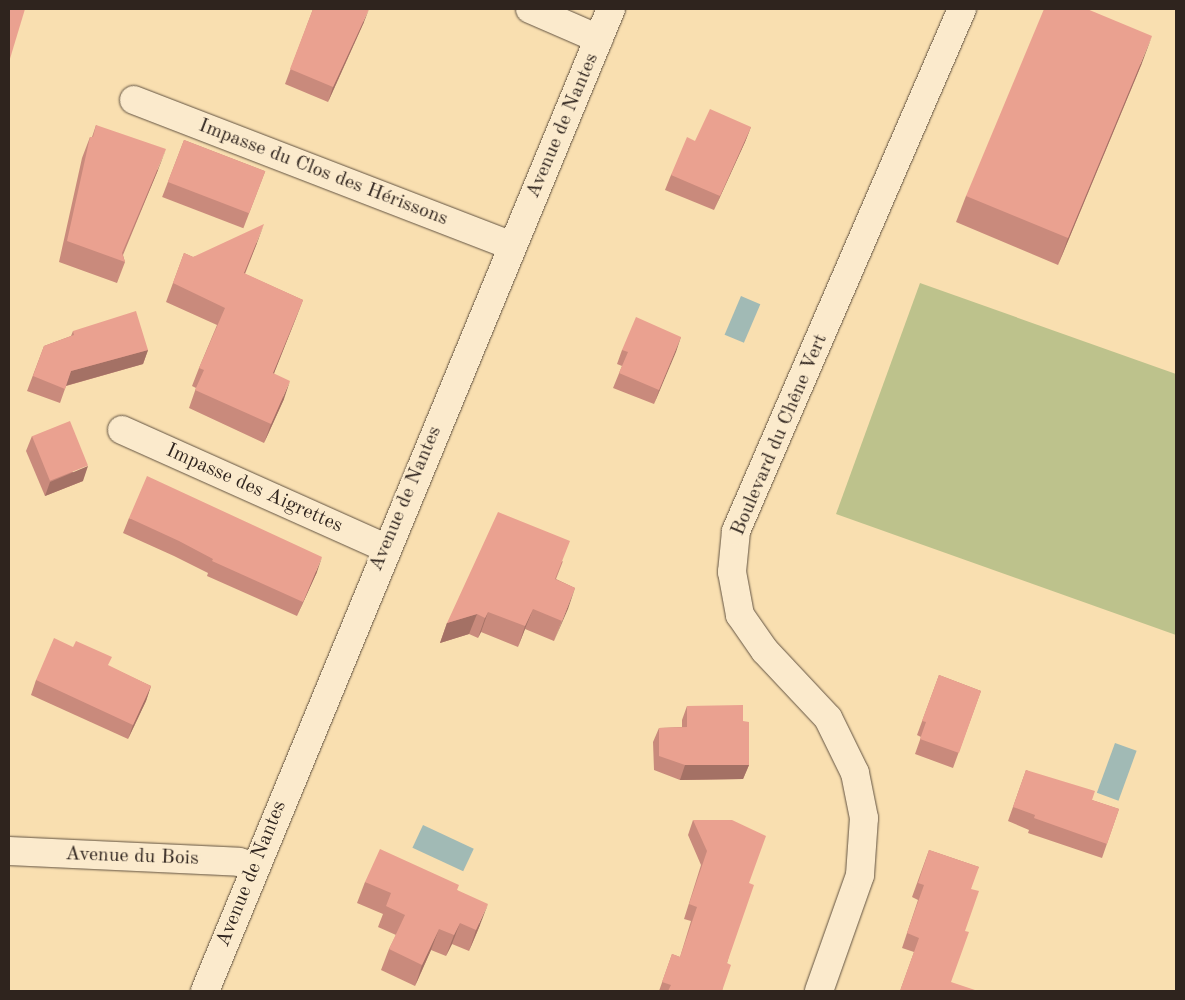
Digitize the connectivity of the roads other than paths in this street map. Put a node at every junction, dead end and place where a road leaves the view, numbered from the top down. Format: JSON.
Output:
{"nodes":[{"id":1,"x":530,"y":9,"type":"edge"},
{"id":2,"x":612,"y":9,"type":"edge"},
{"id":3,"x":962,"y":9,"type":"edge"},
{"id":4,"x":599,"y":39,"type":"junction"},
{"id":5,"x":134,"y":100,"type":"dead end"},
{"id":6,"x":512,"y":246,"type":"junction"},
{"id":7,"x":122,"y":430,"type":"dead end"},
{"id":8,"x":386,"y":548,"type":"junction"},
{"id":9,"x":9,"y":851,"type":"edge"},
{"id":10,"x":254,"y":866,"type":"junction"},
{"id":11,"x":205,"y":991,"type":"edge"},
{"id":12,"x":819,"y":991,"type":"edge"}],
"edges":[{"from":1,"to":4,"type":"street"},
{"from":2,"to":4,"type":"street","name":"Avenue de Nantes"},
{"from":3,"to":12,"type":"street","name":"Boulevard du Chêne Vert"},
{"from":4,"to":6,"type":"street","name":"Avenue de Nantes"},
{"from":5,"to":6,"type":"street","name":"Impasse du Clos des Hérissons"},
{"from":6,"to":8,"type":"street","name":"Avenue de Nantes"},
{"from":7,"to":8,"type":"street","name":"Impasse des Aigrettes"},
{"from":8,"to":10,"type":"street","name":"Avenue de Nantes"},
{"from":9,"to":10,"type":"street","name":"Avenue du Bois"},
{"from":10,"to":11,"type":"street","name":"Avenue de Nantes"}]}
